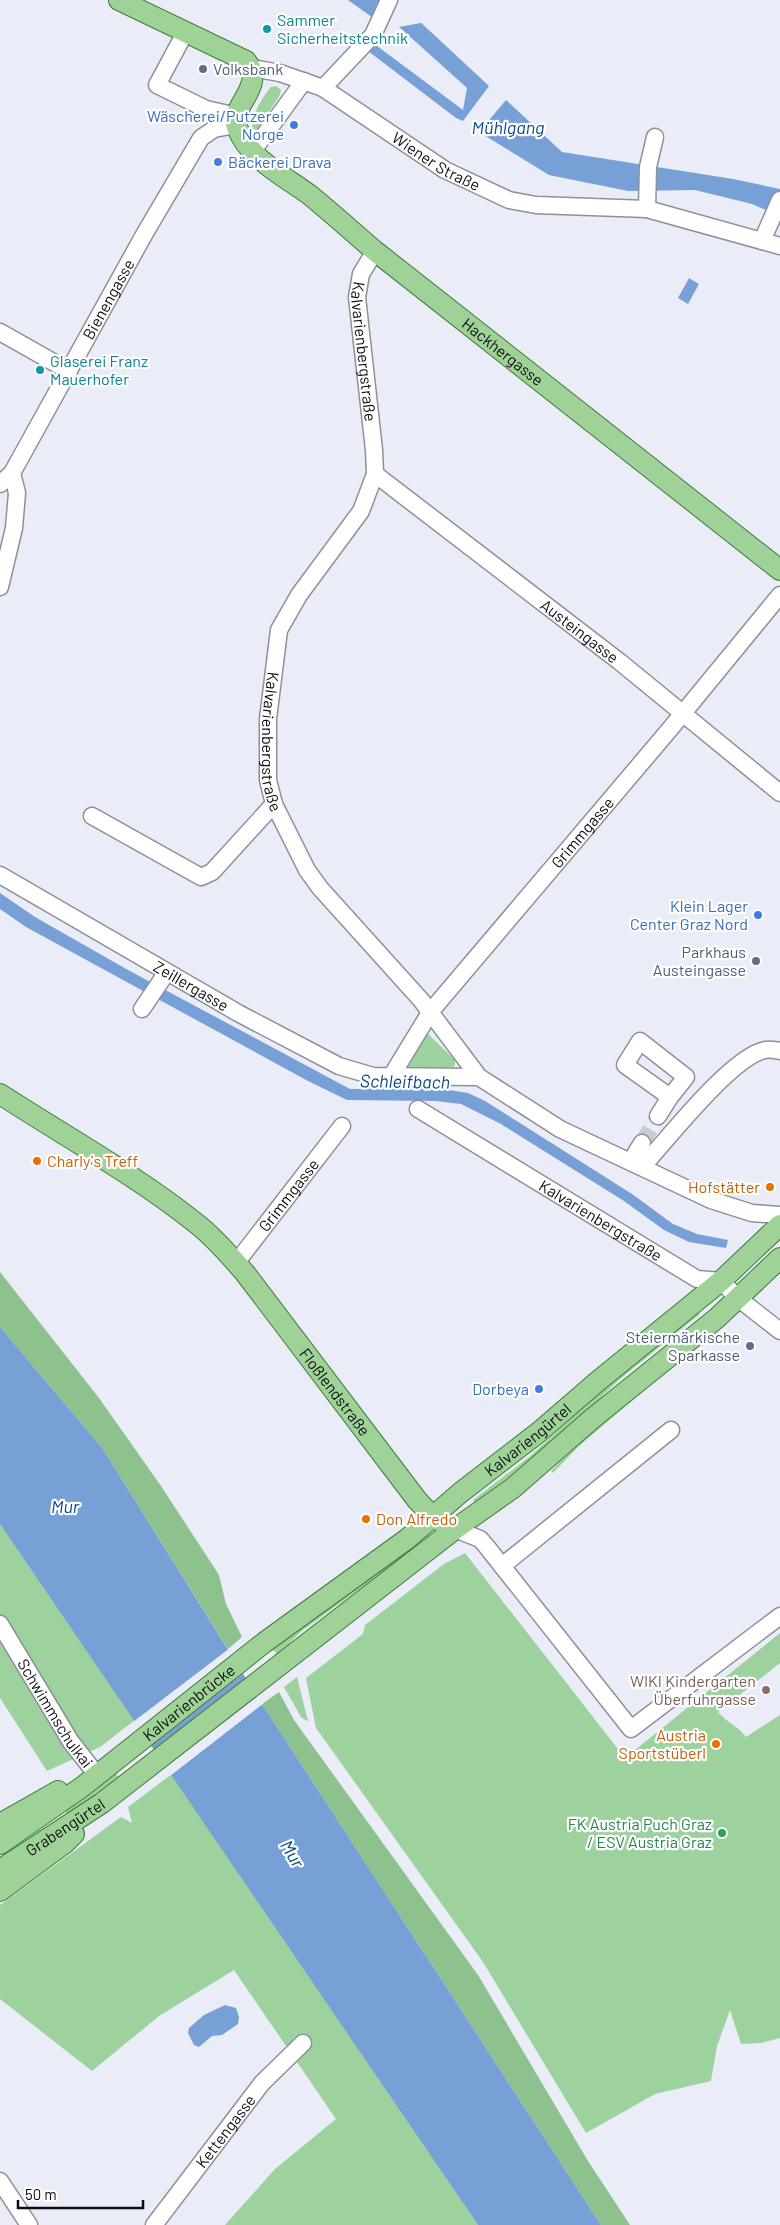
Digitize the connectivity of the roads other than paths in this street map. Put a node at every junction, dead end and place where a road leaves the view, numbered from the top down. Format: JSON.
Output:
{"nodes":[{"id":1,"x":120,"y":0,"type":"edge"},
{"id":2,"x":389,"y":0,"type":"edge"},
{"id":3,"x":186,"y":31,"type":"junction"},
{"id":4,"x":252,"y":68,"type":"junction"},
{"id":5,"x":304,"y":81,"type":"junction"},
{"id":6,"x":323,"y":88,"type":"junction"},
{"id":7,"x":236,"y":121,"type":"junction"},
{"id":8,"x":655,"y":138,"type":"dead end"},
{"id":9,"x":252,"y":152,"type":"junction"},
{"id":10,"x":780,"y":200,"type":"edge"},
{"id":11,"x":647,"y":209,"type":"junction"},
{"id":12,"x":762,"y":241,"type":"junction"},
{"id":13,"x":780,"y":246,"type":"edge"},
{"id":14,"x":375,"y":251,"type":"junction"},
{"id":15,"x":0,"y":332,"type":"edge"},
{"id":16,"x":69,"y":371,"type":"junction"},
{"id":17,"x":375,"y":474,"type":"junction"},
{"id":18,"x":6,"y":479,"type":"edge"},
{"id":19,"x":780,"y":570,"type":"edge"},
{"id":20,"x":0,"y":587,"type":"edge"},
{"id":21,"x":780,"y":595,"type":"edge"},
{"id":22,"x":683,"y":714,"type":"junction"},
{"id":23,"x":780,"y":793,"type":"edge"},
{"id":24,"x":274,"y":804,"type":"junction"},
{"id":25,"x":92,"y":816,"type":"dead end"},
{"id":26,"x":0,"y":875,"type":"edge"},
{"id":27,"x":431,"y":1011,"type":"junction"},
{"id":28,"x":780,"y":1051,"type":"edge"},
{"id":29,"x":392,"y":1075,"type":"junction"},
{"id":30,"x":479,"y":1077,"type":"junction"},
{"id":31,"x":0,"y":1094,"type":"edge"},
{"id":32,"x":670,"y":1096,"type":"dead end"},
{"id":33,"x":418,"y":1108,"type":"dead end"},
{"id":34,"x":658,"y":1116,"type":"tunnel mouth"},
{"id":35,"x":342,"y":1126,"type":"dead end"},
{"id":36,"x":642,"y":1143,"type":"tunnel mouth"},
{"id":37,"x":637,"y":1164,"type":"junction"},
{"id":38,"x":780,"y":1215,"type":"edge"},
{"id":39,"x":780,"y":1225,"type":"edge"},
{"id":40,"x":780,"y":1258,"type":"edge"},
{"id":41,"x":236,"y":1263,"type":"junction"},
{"id":42,"x":722,"y":1281,"type":"junction"},
{"id":43,"x":739,"y":1299,"type":"junction"},
{"id":44,"x":780,"y":1331,"type":"edge"},
{"id":45,"x":671,"y":1430,"type":"dead end"},
{"id":46,"x":433,"y":1517,"type":"junction"},
{"id":47,"x":455,"y":1530,"type":"junction"},
{"id":48,"x":502,"y":1566,"type":"junction"},
{"id":49,"x":780,"y":1616,"type":"edge"},
{"id":50,"x":0,"y":1624,"type":"edge"},
{"id":51,"x":265,"y":1642,"type":"joint"},
{"id":52,"x":282,"y":1664,"type":"joint"},
{"id":53,"x":97,"y":1775,"type":"junction"},
{"id":54,"x":128,"y":1783,"type":"joint"},
{"id":55,"x":102,"y":1803,"type":"junction"},
{"id":56,"x":0,"y":1824,"type":"edge"},
{"id":57,"x":0,"y":1844,"type":"edge"},
{"id":58,"x":0,"y":1870,"type":"edge"},
{"id":59,"x":0,"y":1891,"type":"edge"},
{"id":60,"x":303,"y":2043,"type":"dead end"},
{"id":61,"x":0,"y":2181,"type":"edge"},
{"id":62,"x":29,"y":2225,"type":"edge"},
{"id":63,"x":154,"y":2225,"type":"edge"}],
"edges":[{"from":1,"to":3,"type":"main road","name":"Wiener Straße"},
{"from":2,"to":6,"type":"street"},
{"from":3,"to":4,"type":"main road","name":"Wiener Straße"},
{"from":3,"to":7,"type":"street"},
{"from":4,"to":5,"type":"street","name":"Wiener Straße"},
{"from":4,"to":7,"type":"main road"},
{"from":5,"to":6,"type":"street","name":"Wiener Straße"},
{"from":5,"to":9,"type":"street"},
{"from":6,"to":11,"type":"street","name":"Wiener Straße"},
{"from":7,"to":9,"type":"main road","name":"Hackhergasse"},
{"from":7,"to":16,"type":"street","name":"Bienengasse"},
{"from":8,"to":11,"type":"street"},
{"from":9,"to":14,"type":"main road","name":"Hackhergasse"},
{"from":10,"to":12,"type":"street"},
{"from":11,"to":12,"type":"street","name":"Wiener Straße"},
{"from":12,"to":13,"type":"street","name":"Wiener Straße"},
{"from":14,"to":17,"type":"street","name":"Kalvarienbergstraße"},
{"from":14,"to":19,"type":"main road","name":"Hackhergasse"},
{"from":15,"to":16,"type":"street"},
{"from":16,"to":18,"type":"street","name":"Bienengasse"},
{"from":17,"to":22,"type":"street","name":"Austeingasse"},
{"from":17,"to":24,"type":"street","name":"Kalvarienbergstraße"},
{"from":18,"to":20,"type":"street","name":"Bienengasse"},
{"from":21,"to":22,"type":"street","name":"Grimmgasse"},
{"from":22,"to":23,"type":"street","name":"Austeingasse"},
{"from":22,"to":27,"type":"street","name":"Grimmgasse"},
{"from":24,"to":25,"type":"street"},
{"from":24,"to":27,"type":"street","name":"Kalvarienbergstraße"},
{"from":26,"to":29,"type":"street","name":"Zeillergasse"},
{"from":27,"to":29,"type":"street","name":"Grimmgasse"},
{"from":27,"to":30,"type":"street","name":"Kalvarienbergstraße"},
{"from":28,"to":37,"type":"street"},
{"from":29,"to":30,"type":"street"},
{"from":30,"to":37,"type":"street","name":"Kalvarienbergstraße"},
{"from":31,"to":41,"type":"main road","name":"Floßlendstraße"},
{"from":32,"to":34,"type":"street"},
{"from":33,"to":42,"type":"street","name":"Kalvarienbergstraße"},
{"from":35,"to":41,"type":"street","name":"Grimmgasse"},
{"from":36,"to":37,"type":"street"},
{"from":37,"to":38,"type":"street","name":"Kalvarienbergstraße"},
{"from":39,"to":42,"type":"main road","name":"Kalvariengürtel"},
{"from":40,"to":43,"type":"main road","name":"Kalvariengürtel"},
{"from":41,"to":46,"type":"main road","name":"Floßlendstraße"},
{"from":42,"to":43,"type":"street"},
{"from":42,"to":46,"type":"main road","name":"Kalvariengürtel"},
{"from":43,"to":44,"type":"street"},
{"from":43,"to":47,"type":"main road","name":"Kalvariengürtel"},
{"from":45,"to":48,"type":"street"},
{"from":46,"to":47,"type":"main road","name":"Floßlendstraße"},
{"from":46,"to":51,"type":"main road","name":"Kalvariengürtel"},
{"from":47,"to":48,"type":"street","name":"Floßlendstraße"},
{"from":47,"to":52,"type":"main road","name":"Kalvariengürtel"},
{"from":48,"to":49,"type":"street","name":"Floßlendstraße"},
{"from":50,"to":53,"type":"street","name":"Schwimmschulkai"},
{"from":51,"to":53,"type":"main road","name":"Kalvarienbrücke"},
{"from":52,"to":54,"type":"main road","name":"Kalvarienbrücke"},
{"from":53,"to":56,"type":"main road"},
{"from":53,"to":57,"type":"main road","name":"Grabengürtel"},
{"from":54,"to":55,"type":"main road","name":"Grabengürtel"},
{"from":55,"to":58,"type":"main road","name":"Grabengürtel"},
{"from":55,"to":59,"type":"main road"},
{"from":60,"to":63,"type":"street","name":"Kettengasse"},
{"from":61,"to":62,"type":"street"}]}
